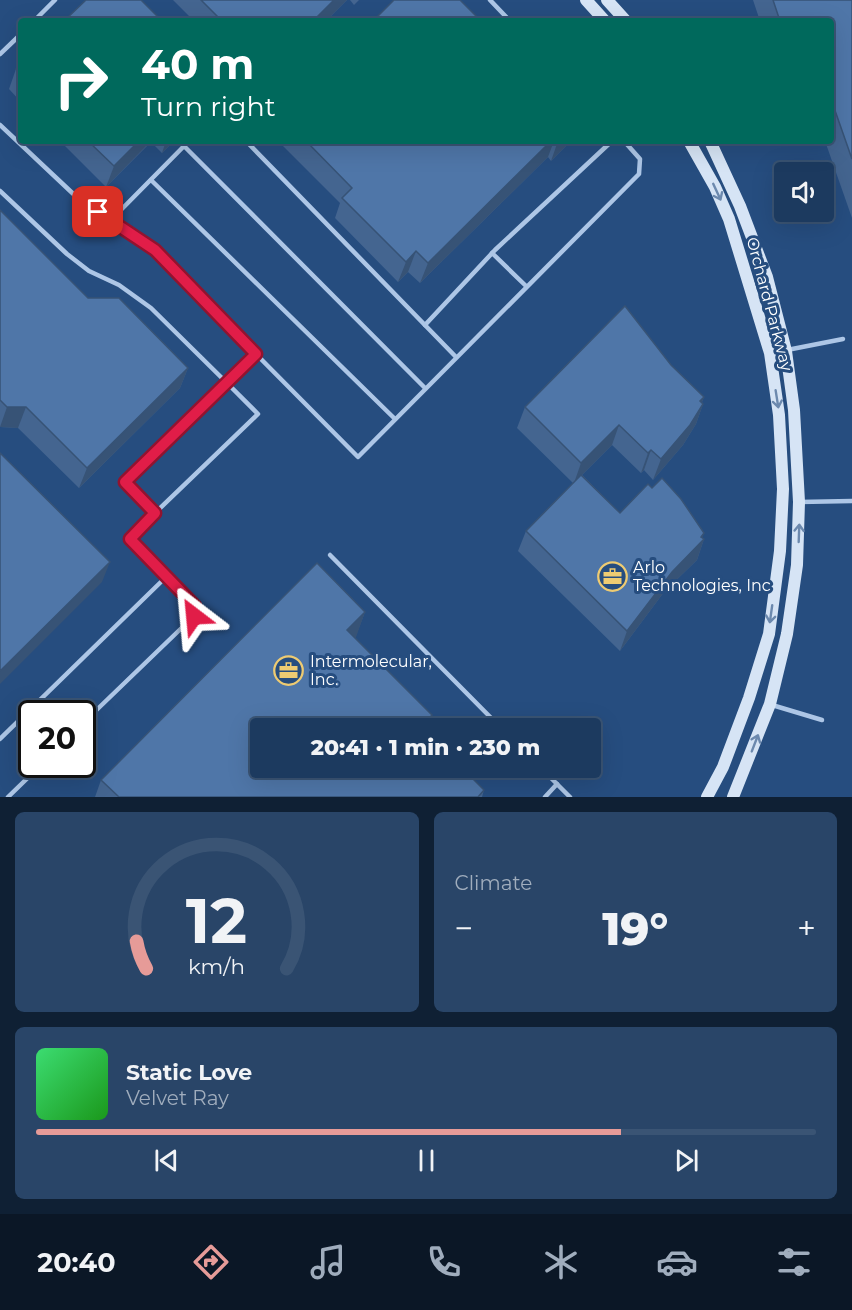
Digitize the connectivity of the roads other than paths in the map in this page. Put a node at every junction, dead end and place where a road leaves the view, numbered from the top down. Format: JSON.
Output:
{"nodes":[{"id":1,"x":55,"y":0,"type":"edge"},
{"id":2,"x":490,"y":0,"type":"edge"},
{"id":3,"x":586,"y":0,"type":"edge"},
{"id":4,"x":608,"y":0,"type":"edge"},
{"id":5,"x":37,"y":18,"type":"edge"},
{"id":6,"x":507,"y":18,"type":"edge"},
{"id":7,"x":602,"y":18,"type":"edge"},
{"id":8,"x":623,"y":18,"type":"edge"},
{"id":9,"x":18,"y":37,"type":"edge"},
{"id":10,"x":0,"y":54,"type":"edge"},
{"id":11,"x":0,"y":125,"type":"edge"},
{"id":12,"x":18,"y":142,"type":"edge"},
{"id":13,"x":20,"y":144,"type":"edge"},
{"id":14,"x":249,"y":144,"type":"edge"},
{"id":15,"x":609,"y":144,"type":"edge"},
{"id":16,"x":627,"y":144,"type":"edge"},
{"id":17,"x":691,"y":144,"type":"edge"},
{"id":18,"x":711,"y":144,"type":"edge"},
{"id":19,"x":184,"y":146,"type":"joint"},
{"id":20,"x":151,"y":180,"type":"junction"},
{"id":21,"x":0,"y":191,"type":"edge"},
{"id":22,"x":111,"y":220,"type":"junction"},
{"id":23,"x":492,"y":253,"type":"junction"},
{"id":24,"x":526,"y":286,"type":"junction"},
{"id":25,"x":424,"y":325,"type":"junction"},
{"id":26,"x":843,"y":339,"type":"dead end"},
{"id":27,"x":786,"y":351,"type":"junction"},
{"id":28,"x":770,"y":353,"type":"junction"},
{"id":29,"x":256,"y":354,"type":"junction"},
{"id":30,"x":456,"y":357,"type":"junction"},
{"id":31,"x":227,"y":383,"type":"junction"},
{"id":32,"x":425,"y":388,"type":"junction"},
{"id":33,"x":395,"y":419,"type":"junction"},
{"id":34,"x":783,"y":489,"type":"junction"},
{"id":35,"x":852,"y":501,"type":"edge"},
{"id":36,"x":800,"y":502,"type":"junction"},
{"id":37,"x":155,"y":513,"type":"junction"},
{"id":38,"x":330,"y":555,"type":"dead end"},
{"id":39,"x":166,"y":577,"type":"junction"},
{"id":40,"x":749,"y":698,"type":"junction"},
{"id":41,"x":770,"y":704,"type":"junction"},
{"id":42,"x":96,"y":710,"type":"edge"},
{"id":43,"x":491,"y":718,"type":"edge"},
{"id":44,"x":822,"y":720,"type":"dead end"},
{"id":45,"x":0,"y":739,"type":"edge"},
{"id":46,"x":28,"y":778,"type":"edge"},
{"id":47,"x":551,"y":778,"type":"edge"},
{"id":48,"x":557,"y":784,"type":"junction"},
{"id":49,"x":8,"y":797,"type":"edge"},
{"id":50,"x":545,"y":797,"type":"edge"},
{"id":51,"x":570,"y":797,"type":"edge"},
{"id":52,"x":707,"y":797,"type":"edge"},
{"id":53,"x":733,"y":797,"type":"edge"}],
"edges":[{"from":1,"to":5,"type":"lane"},
{"from":2,"to":6,"type":"lane"},
{"from":3,"to":7,"type":"main road"},
{"from":4,"to":8,"type":"main road"},
{"from":9,"to":10,"type":"lane"},
{"from":11,"to":12,"type":"lane"},
{"from":13,"to":22,"type":"lane"},
{"from":14,"to":25,"type":"lane"},
{"from":15,"to":23,"type":"lane"},
{"from":16,"to":24,"type":"lane"},
{"from":17,"to":28,"type":"main road","name":"Orchard Parkway","one_way":true},
{"from":18,"to":27,"type":"main road","name":"Orchard Parkway"},
{"from":19,"to":20,"type":"lane"},
{"from":19,"to":32,"type":"lane"},
{"from":20,"to":22,"type":"lane"},
{"from":20,"to":33,"type":"lane"},
{"from":21,"to":31,"type":"lane"},
{"from":22,"to":29,"type":"lane"},
{"from":23,"to":24,"type":"lane"},
{"from":23,"to":25,"type":"lane"},
{"from":24,"to":30,"type":"lane"},
{"from":25,"to":30,"type":"lane"},
{"from":26,"to":27,"type":"lane"},
{"from":27,"to":28,"type":"main road"},
{"from":27,"to":36,"type":"main road","name":"Orchard Parkway"},
{"from":28,"to":34,"type":"main road","name":"Orchard Parkway","one_way":true},
{"from":29,"to":31,"type":"lane"},
{"from":29,"to":33,"type":"lane"},
{"from":30,"to":32,"type":"lane"},
{"from":31,"to":37,"type":"lane"},
{"from":31,"to":37,"type":"lane"},
{"from":32,"to":33,"type":"lane"},
{"from":34,"to":36,"type":"main road"},
{"from":34,"to":40,"type":"main road","name":"Orchard Parkway","one_way":true},
{"from":35,"to":36,"type":"lane"},
{"from":41,"to":36,"type":"main road","name":"Orchard Parkway","one_way":true},
{"from":37,"to":39,"type":"lane"},
{"from":38,"to":43,"type":"lane"},
{"from":39,"to":42,"type":"lane"},
{"from":39,"to":45,"type":"lane"},
{"from":40,"to":41,"type":"main road"},
{"from":40,"to":52,"type":"main road","name":"Orchard Parkway"},
{"from":41,"to":44,"type":"lane"},
{"from":53,"to":41,"type":"main road","name":"Orchard Parkway","one_way":true},
{"from":46,"to":49,"type":"lane"},
{"from":47,"to":48,"type":"lane"},
{"from":48,"to":50,"type":"lane"},
{"from":48,"to":51,"type":"lane"}]}
